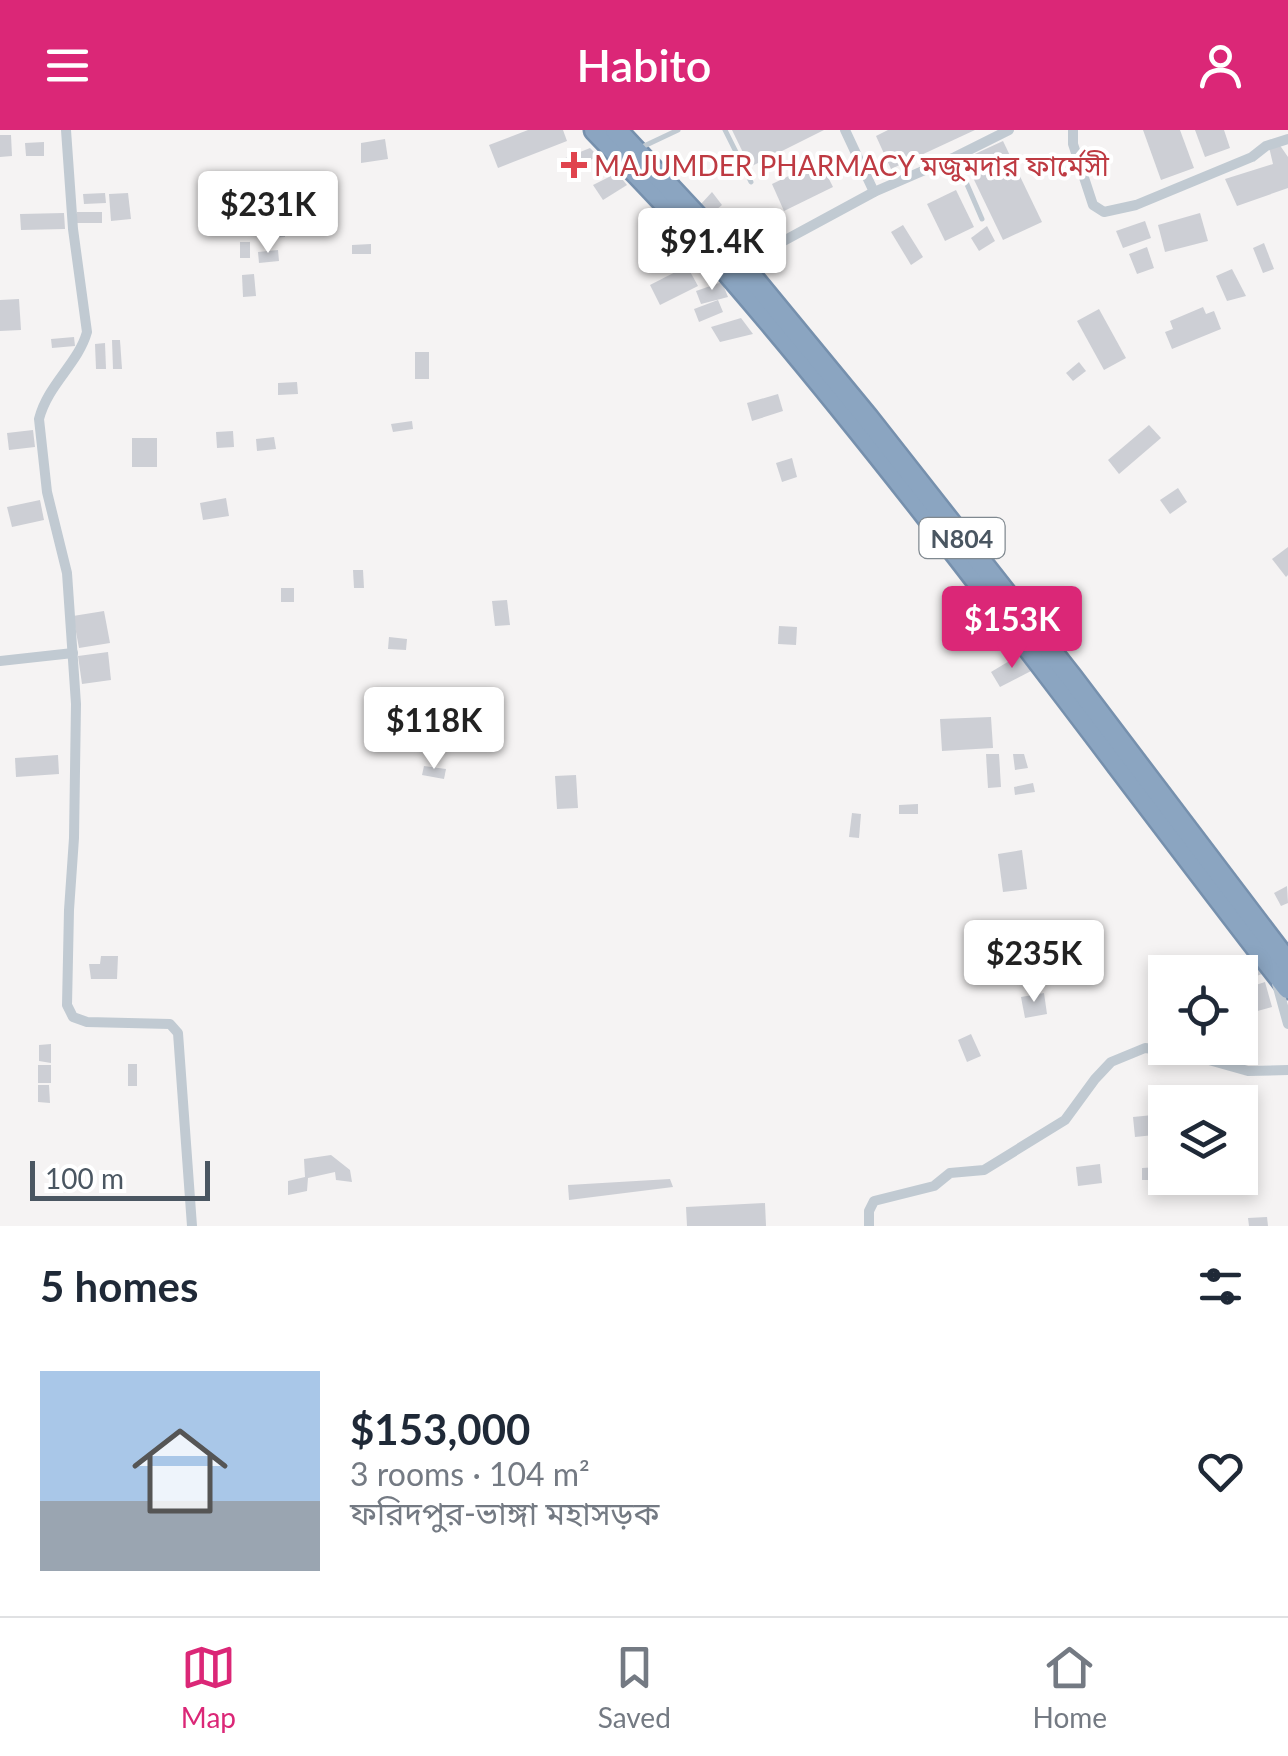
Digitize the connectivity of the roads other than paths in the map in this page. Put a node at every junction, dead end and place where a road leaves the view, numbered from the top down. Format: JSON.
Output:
{"nodes":[{"id":1,"x":66,"y":130,"type":"edge"},
{"id":2,"x":594,"y":130,"type":"edge"},
{"id":3,"x":616,"y":130,"type":"edge"},
{"id":4,"x":678,"y":130,"type":"edge"},
{"id":5,"x":724,"y":130,"type":"edge"},
{"id":6,"x":845,"y":130,"type":"edge"},
{"id":7,"x":1009,"y":130,"type":"edge"},
{"id":8,"x":1073,"y":130,"type":"edge"},
{"id":9,"x":1288,"y":139,"type":"edge"},
{"id":10,"x":629,"y":155,"type":"junction"},
{"id":11,"x":955,"y":157,"type":"junction"},
{"id":12,"x":751,"y":182,"type":"dead end"},
{"id":13,"x":874,"y":192,"type":"junction"},
{"id":14,"x":982,"y":219,"type":"dead end"},
{"id":15,"x":734,"y":268,"type":"junction"},
{"id":16,"x":73,"y":653,"type":"junction"},
{"id":17,"x":0,"y":661,"type":"edge"},
{"id":18,"x":1282,"y":964,"type":"edge"},
{"id":19,"x":1288,"y":988,"type":"edge"},
{"id":20,"x":1288,"y":1024,"type":"edge"},
{"id":21,"x":1288,"y":1070,"type":"edge"},
{"id":22,"x":192,"y":1226,"type":"edge"},
{"id":23,"x":868,"y":1226,"type":"edge"}],
"edges":[{"from":1,"to":16,"type":"street"},
{"from":2,"to":10,"type":"highway","number":"N804"},
{"from":3,"to":10,"type":"highway","number":"N804"},
{"from":4,"to":10,"type":"lane"},
{"from":5,"to":12,"type":"lane"},
{"from":6,"to":13,"type":"street"},
{"from":7,"to":11,"type":"street"},
{"from":8,"to":9,"type":"street"},
{"from":10,"to":15,"type":"highway","number":"N804"},
{"from":11,"to":13,"type":"street"},
{"from":11,"to":14,"type":"lane"},
{"from":13,"to":15,"type":"street"},
{"from":15,"to":18,"type":"highway","number":"N804"},
{"from":16,"to":17,"type":"street"},
{"from":16,"to":22,"type":"street"},
{"from":18,"to":19,"type":"highway","number":"N804"},
{"from":18,"to":20,"type":"street"},
{"from":21,"to":23,"type":"street"}]}
